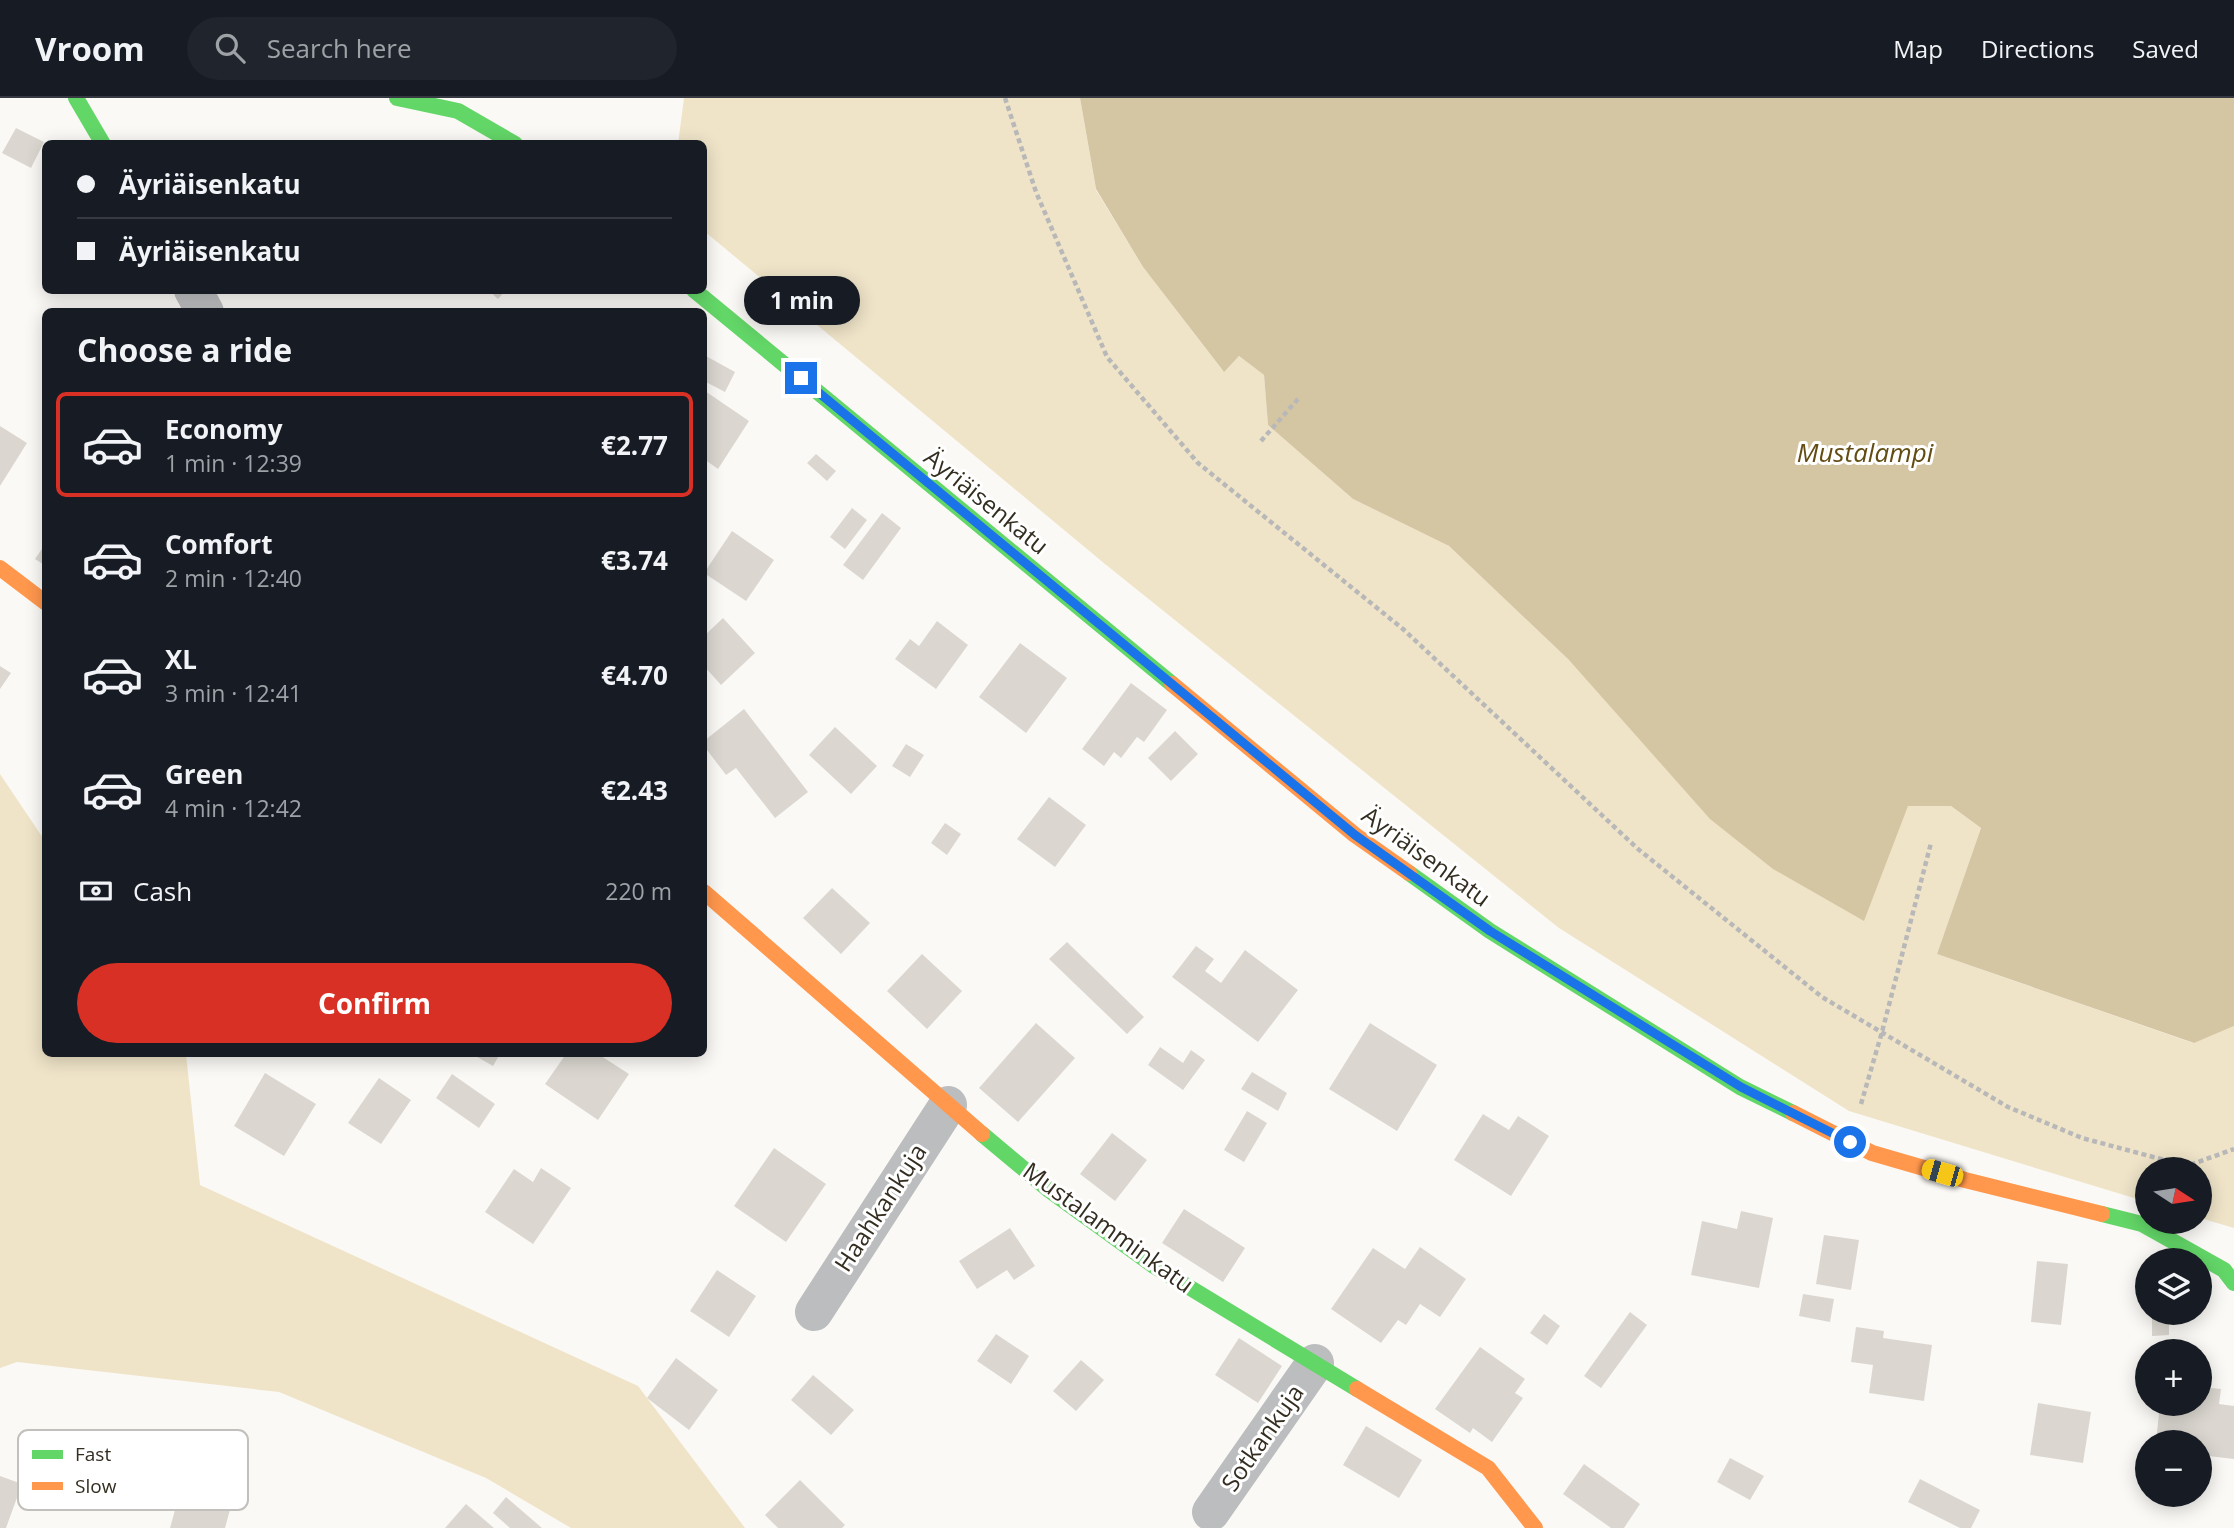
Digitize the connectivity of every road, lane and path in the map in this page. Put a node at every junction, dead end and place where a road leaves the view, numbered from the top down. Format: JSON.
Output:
{"nodes":[{"id":1,"x":76,"y":98,"type":"edge"},
{"id":2,"x":397,"y":98,"type":"edge"},
{"id":3,"x":1004,"y":98,"type":"edge"},
{"id":4,"x":101,"y":140,"type":"edge"},
{"id":5,"x":508,"y":140,"type":"edge"},
{"id":6,"x":699,"y":294,"type":"edge"},
{"id":7,"x":1298,"y":399,"type":"dead end"},
{"id":8,"x":1261,"y":441,"type":"dead end"},
{"id":9,"x":0,"y":568,"type":"edge"},
{"id":10,"x":42,"y":600,"type":"edge"},
{"id":11,"x":1931,"y":843,"type":"dead end"},
{"id":12,"x":707,"y":895,"type":"edge"},
{"id":13,"x":1882,"y":1032,"type":"junction"},
{"id":14,"x":948,"y":1105,"type":"junction"},
{"id":15,"x":1850,"y":1142,"type":"junction"},
{"id":16,"x":2234,"y":1149,"type":"edge"},
{"id":17,"x":2234,"y":1283,"type":"edge"},
{"id":18,"x":814,"y":1312,"type":"dead end"},
{"id":19,"x":1315,"y":1363,"type":"junction"},
{"id":20,"x":1210,"y":1513,"type":"dead end"},
{"id":21,"x":1535,"y":1528,"type":"edge"}],
"edges":[{"from":1,"to":4,"type":"street"},
{"from":2,"to":5,"type":"street"},
{"from":3,"to":13,"type":"path"},
{"from":6,"to":15,"type":"street","name":"Äyriäisenkatu"},
{"from":7,"to":8,"type":"path"},
{"from":9,"to":10,"type":"street"},
{"from":11,"to":13,"type":"path"},
{"from":12,"to":14,"type":"street","name":"Mustalamminkatu"},
{"from":13,"to":15,"type":"path"},
{"from":13,"to":16,"type":"path"},
{"from":14,"to":18,"type":"street","name":"Haahkankuja"},
{"from":14,"to":19,"type":"street","name":"Mustalamminkatu"},
{"from":15,"to":17,"type":"street","name":"Äyriäisenkatu"},
{"from":19,"to":20,"type":"street","name":"Sotkankuja"},
{"from":19,"to":21,"type":"street","name":"Mustalamminkatu"}]}
